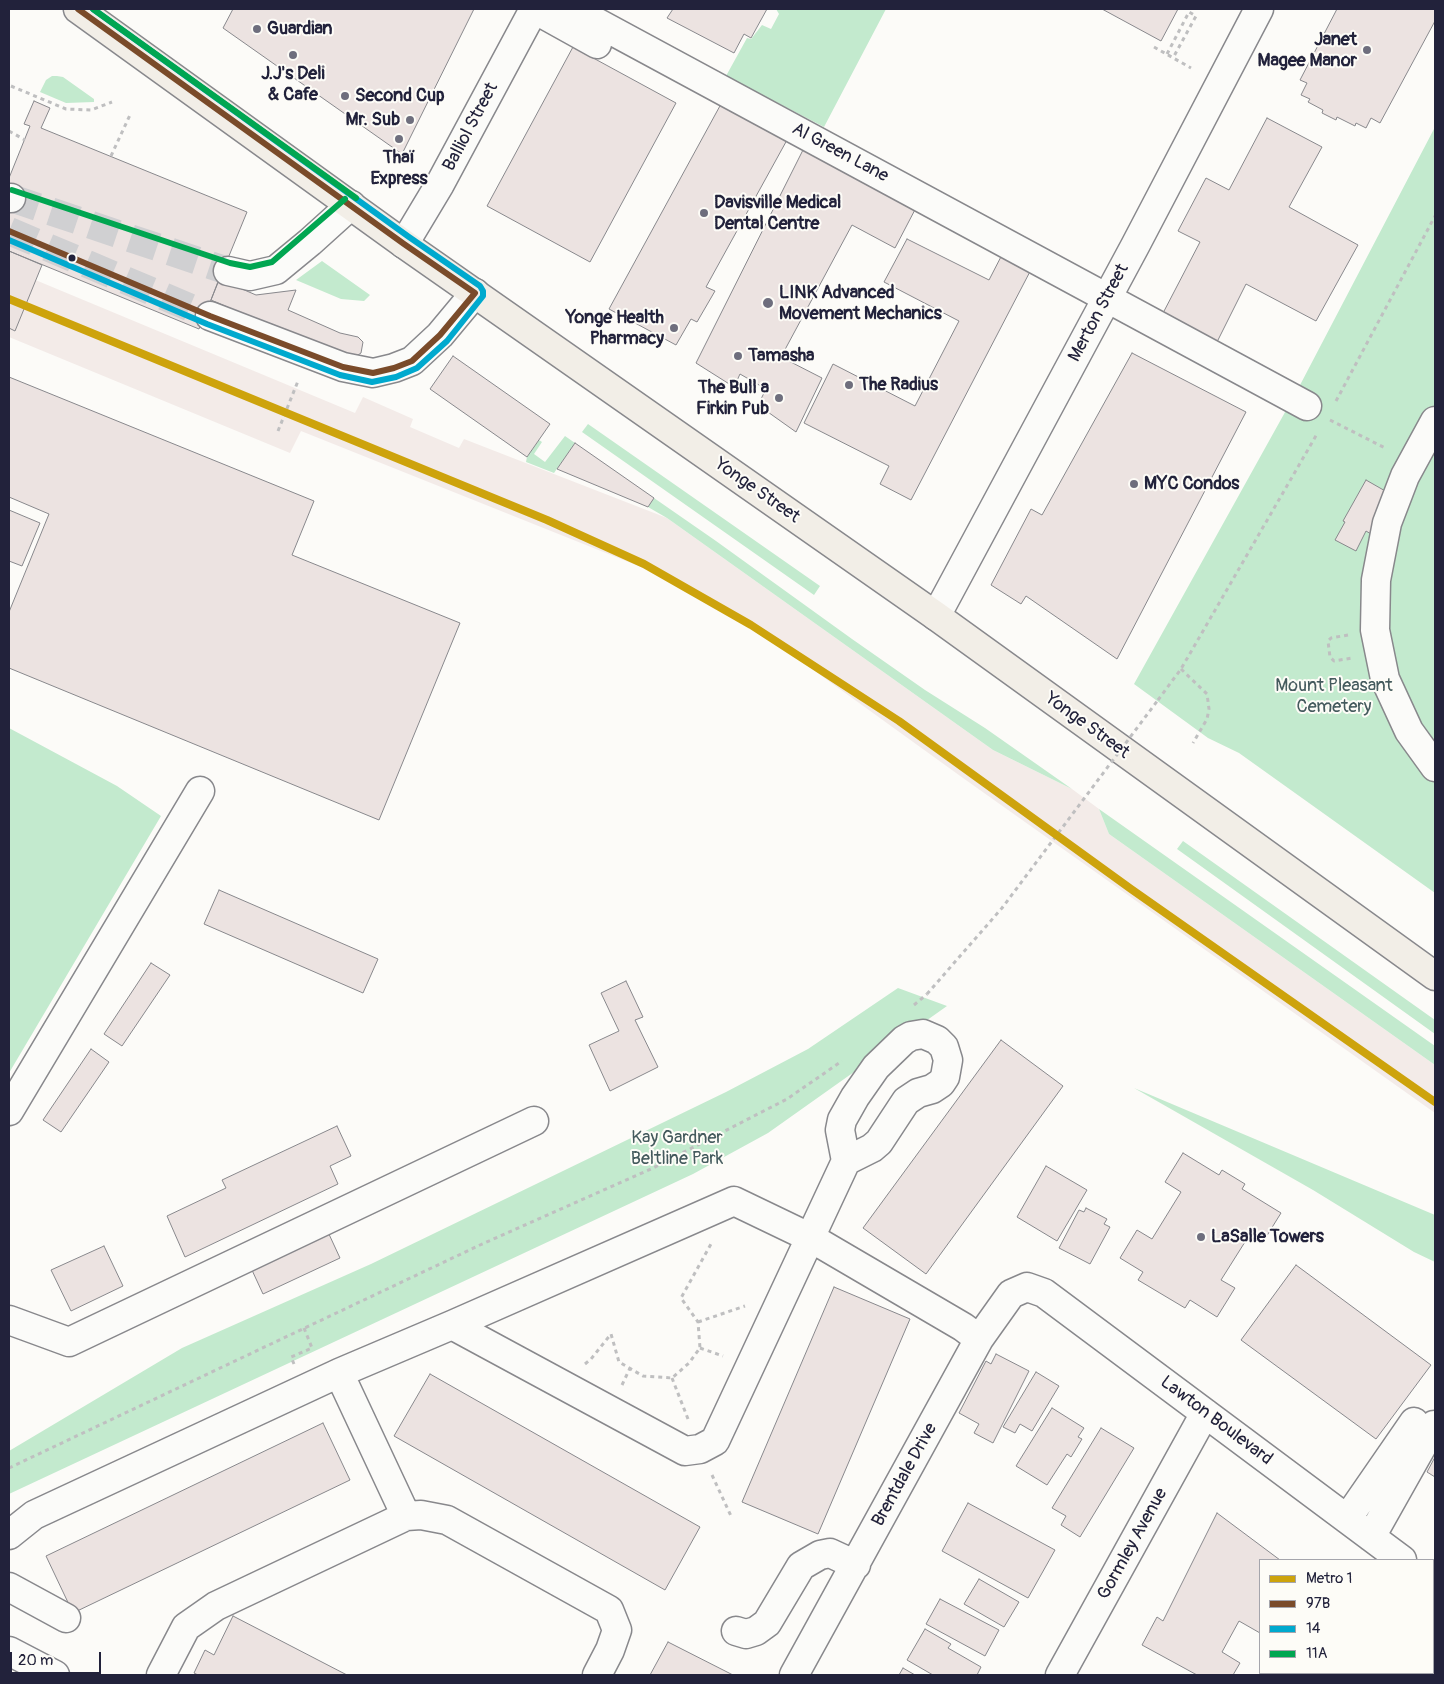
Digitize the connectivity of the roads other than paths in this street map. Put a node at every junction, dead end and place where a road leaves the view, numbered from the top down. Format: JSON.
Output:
{"nodes":[{"id":1,"x":78,"y":9,"type":"edge"},
{"id":2,"x":534,"y":9,"type":"edge"},
{"id":3,"x":572,"y":9,"type":"edge"},
{"id":4,"x":1260,"y":9,"type":"edge"},
{"id":5,"x":597,"y":44,"type":"dead end"},
{"id":6,"x":351,"y":206,"type":"junction"},
{"id":7,"x":404,"y":244,"type":"junction"},
{"id":8,"x":228,"y":271,"type":"tunnel mouth"},
{"id":9,"x":476,"y":293,"type":"junction"},
{"id":10,"x":1107,"y":298,"type":"junction"},
{"id":11,"x":210,"y":316,"type":"tunnel mouth"},
{"id":12,"x":1322,"y":414,"type":"road end"},
{"id":13,"x":1435,"y":421,"type":"edge"},
{"id":14,"x":936,"y":616,"type":"junction"},
{"id":15,"x":1435,"y":766,"type":"edge"},
{"id":16,"x":200,"y":791,"type":"dead end"},
{"id":17,"x":1435,"y":976,"type":"edge"},
{"id":18,"x":9,"y":1111,"type":"edge"},
{"id":19,"x":534,"y":1121,"type":"dead end"},
{"id":20,"x":846,"y":1161,"type":"junction"},
{"id":21,"x":811,"y":1238,"type":"junction"},
{"id":22,"x":1027,"y":1287,"type":"joint"},
{"id":23,"x":9,"y":1320,"type":"edge"},
{"id":24,"x":452,"y":1325,"type":"junction"},
{"id":25,"x":979,"y":1339,"type":"junction"},
{"id":26,"x":339,"y":1373,"type":"junction"},
{"id":27,"x":1205,"y":1413,"type":"junction"},
{"id":28,"x":1424,"y":1424,"type":"edge"},
{"id":29,"x":406,"y":1516,"type":"junction"},
{"id":30,"x":1347,"y":1519,"type":"junction"},
{"id":31,"x":9,"y":1535,"type":"edge"},
{"id":32,"x":1371,"y":1537,"type":"junction"},
{"id":33,"x":1401,"y":1559,"type":"edge"},
{"id":34,"x":856,"y":1565,"type":"junction"},
{"id":35,"x":9,"y":1587,"type":"edge"},
{"id":36,"x":66,"y":1618,"type":"dead end"},
{"id":37,"x":734,"y":1640,"type":"dead end"},
{"id":38,"x":19,"y":1662,"type":"edge"},
{"id":39,"x":55,"y":1675,"type":"edge"},
{"id":40,"x":161,"y":1675,"type":"edge"},
{"id":41,"x":596,"y":1675,"type":"edge"},
{"id":42,"x":794,"y":1675,"type":"edge"},
{"id":43,"x":1060,"y":1675,"type":"edge"}],
"edges":[{"from":1,"to":6,"type":"main road","name":"Yonge Street"},
{"from":2,"to":5,"type":"street"},
{"from":2,"to":7,"type":"street","name":"Balliol Street"},
{"from":3,"to":10,"type":"street","name":"Al Green Lane"},
{"from":4,"to":10,"type":"street","name":"Merton Street"},
{"from":6,"to":7,"type":"main road","name":"Yonge Street"},
{"from":6,"to":8,"type":"street"},
{"from":7,"to":9,"type":"main road","name":"Yonge Street"},
{"from":9,"to":11,"type":"street"},
{"from":9,"to":14,"type":"main road","name":"Yonge Street"},
{"from":10,"to":12,"type":"street","name":"Al Green Lane"},
{"from":10,"to":14,"type":"street","name":"Merton Street"},
{"from":13,"to":15,"type":"street"},
{"from":14,"to":17,"type":"main road","name":"Yonge Street"},
{"from":16,"to":18,"type":"street"},
{"from":19,"to":23,"type":"street"},
{"from":20,"to":20,"type":"street"},
{"from":20,"to":21,"type":"street"},
{"from":21,"to":24,"type":"street"},
{"from":21,"to":24,"type":"street"},
{"from":21,"to":25,"type":"street"},
{"from":22,"to":25,"type":"street","name":"Brentdale Drive"},
{"from":22,"to":27,"type":"street","name":"Lawton Boulevard"},
{"from":24,"to":26,"type":"street"},
{"from":25,"to":34,"type":"street","name":"Brentdale Drive"},
{"from":26,"to":29,"type":"street"},
{"from":26,"to":31,"type":"street"},
{"from":27,"to":30,"type":"street","name":"Lawton Boulevard"},
{"from":27,"to":43,"type":"street","name":"Gormley Avenue"},
{"from":28,"to":30,"type":"street"},
{"from":28,"to":32,"type":"street"},
{"from":29,"to":40,"type":"street"},
{"from":29,"to":41,"type":"street"},
{"from":30,"to":32,"type":"street","name":"Lawton Boulevard"},
{"from":32,"to":33,"type":"street","name":"Lawton Boulevard"},
{"from":34,"to":37,"type":"street"},
{"from":34,"to":42,"type":"street","name":"Brentdale Drive"},
{"from":35,"to":36,"type":"street"},
{"from":38,"to":39,"type":"street"}]}
